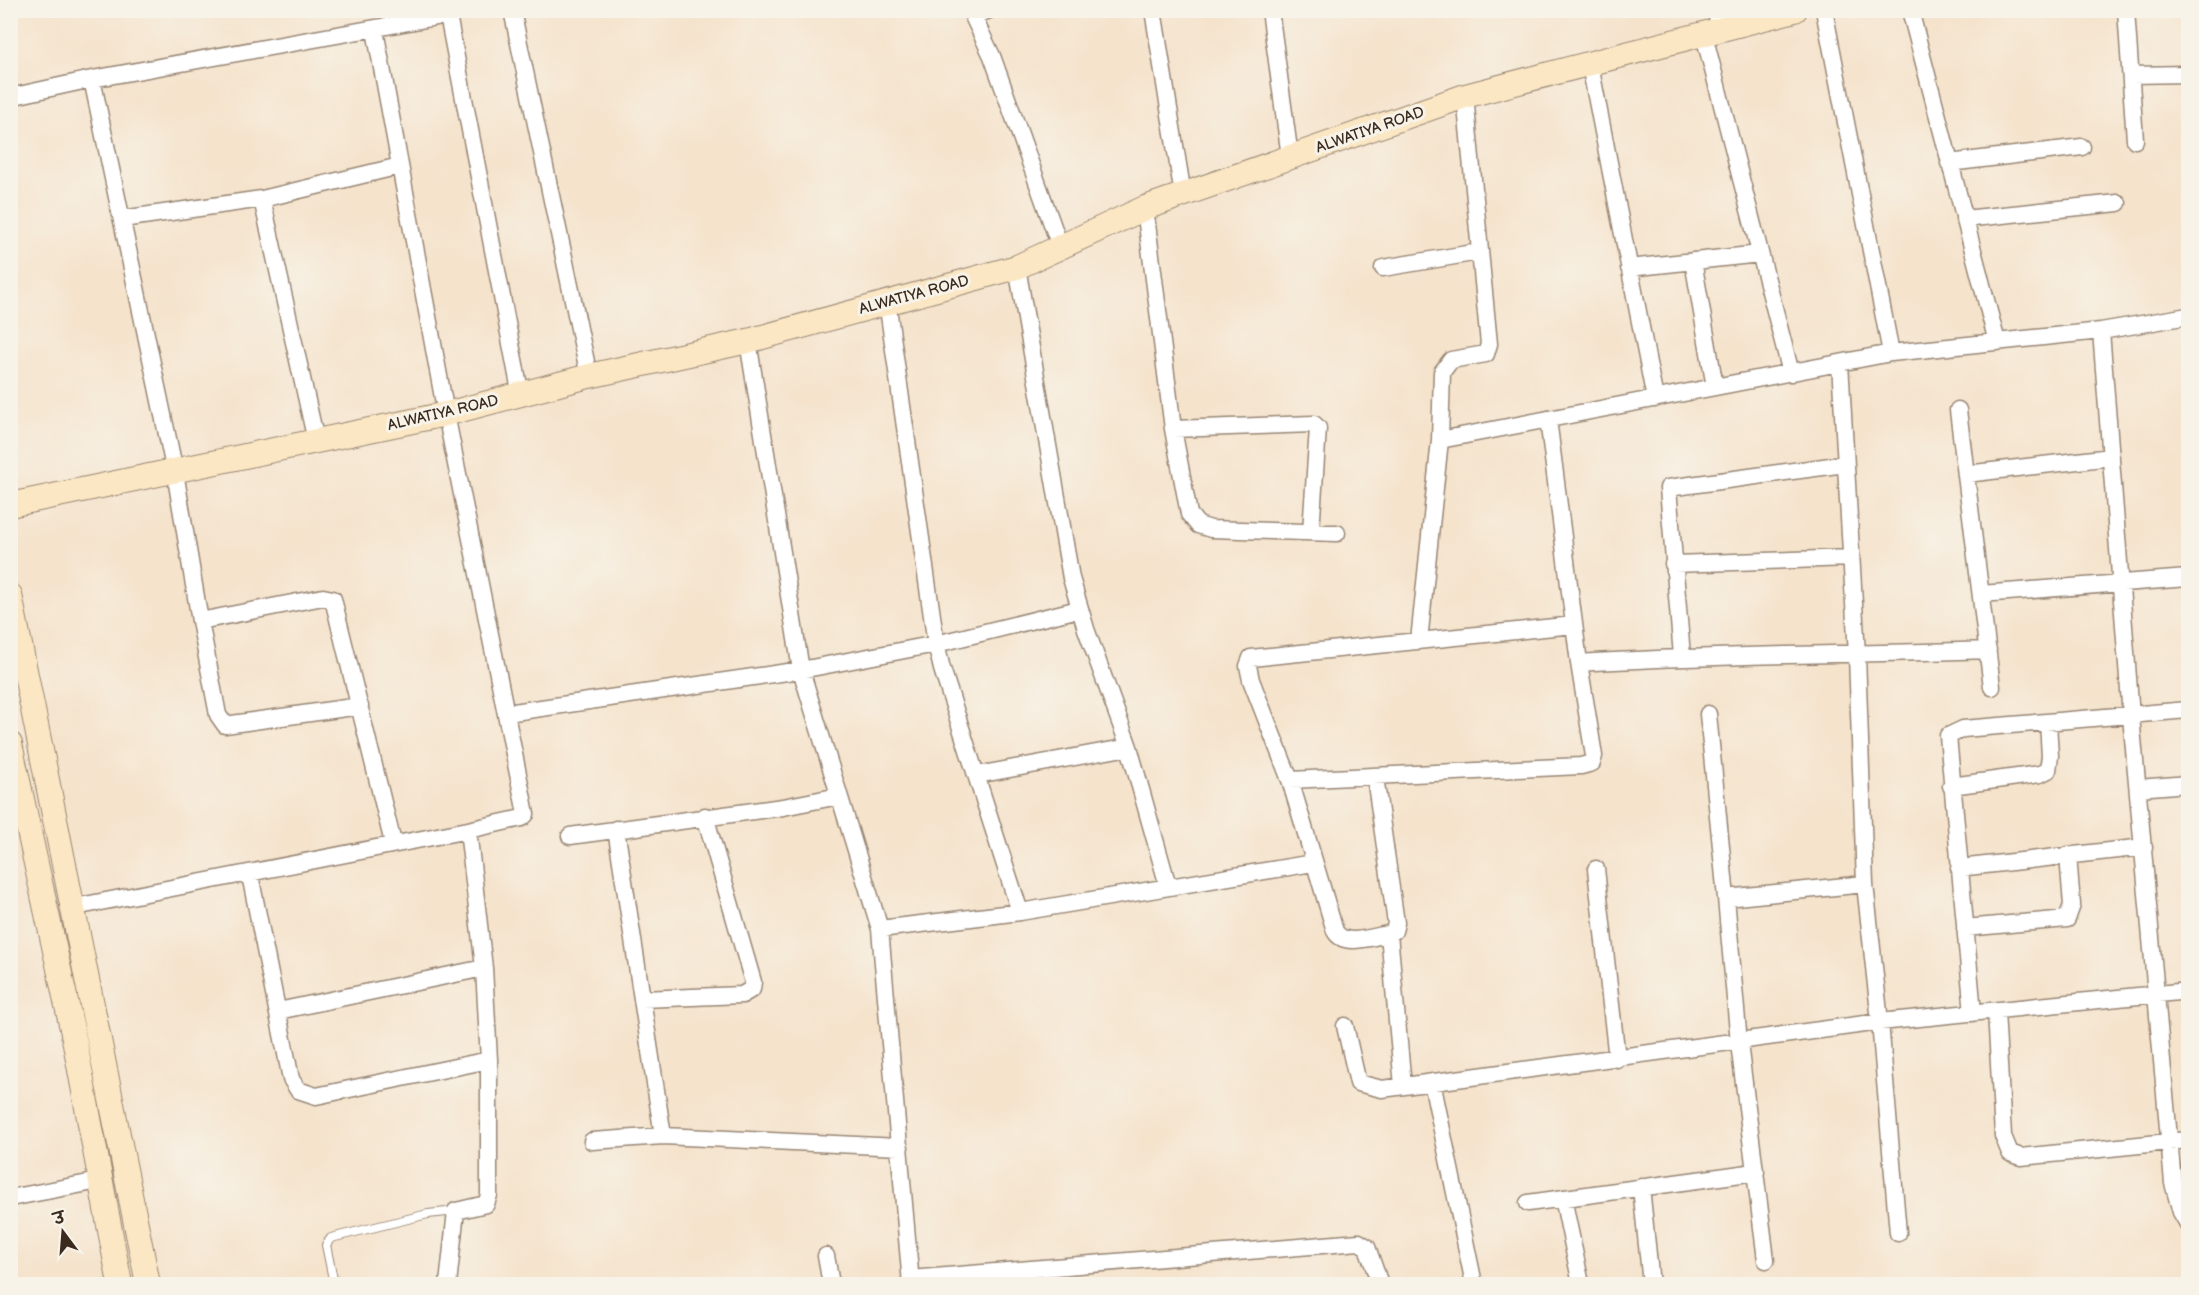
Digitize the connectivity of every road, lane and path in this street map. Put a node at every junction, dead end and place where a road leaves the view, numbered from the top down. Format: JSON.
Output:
{"nodes":[{"id":1,"x":512,"y":10,"type":"edge"},
{"id":2,"x":989,"y":10,"type":"edge"},
{"id":3,"x":1153,"y":10,"type":"edge"},
{"id":4,"x":1270,"y":10,"type":"edge"},
{"id":5,"x":1796,"y":10,"type":"edge"},
{"id":6,"x":1824,"y":10,"type":"edge"},
{"id":7,"x":1910,"y":10,"type":"edge"},
{"id":8,"x":2126,"y":10,"type":"edge"},
{"id":9,"x":447,"y":13,"type":"edge"},
{"id":10,"x":971,"y":13,"type":"edge"},
{"id":11,"x":1713,"y":25,"type":"edge"},
{"id":12,"x":375,"y":30,"type":"junction"},
{"id":13,"x":1590,"y":65,"type":"junction"},
{"id":14,"x":2131,"y":75,"type":"junction"},
{"id":15,"x":92,"y":79,"type":"junction"},
{"id":16,"x":2188,"y":80,"type":"edge"},
{"id":17,"x":1465,"y":96,"type":"junction"},
{"id":18,"x":10,"y":97,"type":"edge"},
{"id":19,"x":2135,"y":140,"type":"dead end"},
{"id":20,"x":2082,"y":147,"type":"dead end"},
{"id":21,"x":1290,"y":158,"type":"junction"},
{"id":22,"x":1949,"y":163,"type":"junction"},
{"id":23,"x":400,"y":166,"type":"junction"},
{"id":24,"x":1183,"y":195,"type":"junction"},
{"id":25,"x":262,"y":199,"type":"junction"},
{"id":26,"x":2118,"y":203,"type":"dead end"},
{"id":27,"x":1145,"y":208,"type":"junction"},
{"id":28,"x":122,"y":219,"type":"junction"},
{"id":29,"x":1964,"y":219,"type":"junction"},
{"id":30,"x":1061,"y":249,"type":"junction"},
{"id":31,"x":1479,"y":252,"type":"junction"},
{"id":32,"x":1760,"y":254,"type":"junction"},
{"id":33,"x":1693,"y":261,"type":"junction"},
{"id":34,"x":1017,"y":267,"type":"junction"},
{"id":35,"x":1383,"y":268,"type":"dead end"},
{"id":36,"x":1629,"y":268,"type":"junction"},
{"id":37,"x":887,"y":302,"type":"junction"},
{"id":38,"x":2188,"y":316,"type":"edge"},
{"id":39,"x":2101,"y":332,"type":"junction"},
{"id":40,"x":748,"y":342,"type":"junction"},
{"id":41,"x":1997,"y":342,"type":"junction"},
{"id":42,"x":1891,"y":353,"type":"junction"},
{"id":43,"x":1840,"y":363,"type":"junction"},
{"id":44,"x":1791,"y":372,"type":"junction"},
{"id":45,"x":589,"y":376,"type":"junction"},
{"id":46,"x":1715,"y":387,"type":"junction"},
{"id":47,"x":521,"y":396,"type":"junction"},
{"id":48,"x":1654,"y":399,"type":"junction"},
{"id":49,"x":1958,"y":410,"type":"dead end"},
{"id":50,"x":446,"y":414,"type":"junction"},
{"id":51,"x":1548,"y":419,"type":"junction"},
{"id":52,"x":1173,"y":429,"type":"junction"},
{"id":53,"x":1440,"y":440,"type":"junction"},
{"id":54,"x":316,"y":441,"type":"junction"},
{"id":55,"x":2111,"y":457,"type":"junction"},
{"id":56,"x":1845,"y":464,"type":"junction"},
{"id":57,"x":176,"y":472,"type":"junction"},
{"id":58,"x":1966,"y":474,"type":"junction"},
{"id":59,"x":10,"y":506,"type":"edge"},
{"id":60,"x":1311,"y":532,"type":"junction"},
{"id":61,"x":1337,"y":533,"type":"dead end"},
{"id":62,"x":1851,"y":558,"type":"junction"},
{"id":63,"x":1673,"y":564,"type":"junction"},
{"id":64,"x":2188,"y":578,"type":"edge"},
{"id":65,"x":2121,"y":584,"type":"junction"},
{"id":66,"x":1981,"y":594,"type":"junction"},
{"id":67,"x":10,"y":595,"type":"edge"},
{"id":68,"x":1079,"y":609,"type":"junction"},
{"id":69,"x":201,"y":621,"type":"junction"},
{"id":70,"x":1574,"y":625,"type":"junction"},
{"id":71,"x":1419,"y":641,"type":"junction"},
{"id":72,"x":936,"y":644,"type":"junction"},
{"id":73,"x":1988,"y":650,"type":"junction"},
{"id":74,"x":1857,"y":655,"type":"junction"},
{"id":75,"x":1682,"y":656,"type":"junction"},
{"id":76,"x":1579,"y":663,"type":"junction"},
{"id":77,"x":801,"y":670,"type":"junction"},
{"id":78,"x":1992,"y":687,"type":"dead end"},
{"id":79,"x":360,"y":706,"type":"junction"},
{"id":80,"x":2188,"y":710,"type":"edge"},
{"id":81,"x":507,"y":713,"type":"junction"},
{"id":82,"x":1708,"y":714,"type":"dead end"},
{"id":83,"x":2132,"y":716,"type":"junction"},
{"id":84,"x":2048,"y":722,"type":"junction"},
{"id":85,"x":10,"y":744,"type":"edge"},
{"id":86,"x":1129,"y":747,"type":"junction"},
{"id":87,"x":976,"y":774,"type":"junction"},
{"id":88,"x":1375,"y":777,"type":"junction"},
{"id":89,"x":1290,"y":780,"type":"junction"},
{"id":90,"x":2188,"y":784,"type":"edge"},
{"id":91,"x":1951,"y":786,"type":"junction"},
{"id":92,"x":2138,"y":788,"type":"junction"},
{"id":93,"x":839,"y":796,"type":"junction"},
{"id":94,"x":705,"y":816,"type":"junction"},
{"id":95,"x":616,"y":829,"type":"junction"},
{"id":96,"x":468,"y":830,"type":"junction"},
{"id":97,"x":570,"y":836,"type":"dead end"},
{"id":98,"x":393,"y":843,"type":"junction"},
{"id":99,"x":2144,"y":847,"type":"junction"},
{"id":100,"x":2068,"y":855,"type":"junction"},
{"id":101,"x":1313,"y":863,"type":"junction"},
{"id":102,"x":1959,"y":868,"type":"junction"},
{"id":103,"x":1596,"y":869,"type":"dead end"},
{"id":104,"x":249,"y":875,"type":"junction"},
{"id":105,"x":1865,"y":885,"type":"junction"},
{"id":106,"x":1168,"y":886,"type":"junction"},
{"id":107,"x":1726,"y":898,"type":"junction"},
{"id":108,"x":75,"y":907,"type":"junction"},
{"id":109,"x":1020,"y":912,"type":"junction"},
{"id":110,"x":1965,"y":928,"type":"junction"},
{"id":111,"x":880,"y":929,"type":"junction"},
{"id":112,"x":1389,"y":934,"type":"junction"},
{"id":113,"x":484,"y":969,"type":"junction"},
{"id":114,"x":2188,"y":991,"type":"edge"},
{"id":115,"x":2158,"y":994,"type":"junction"},
{"id":116,"x":642,"y":999,"type":"junction"},
{"id":117,"x":278,"y":1011,"type":"junction"},
{"id":118,"x":1996,"y":1011,"type":"junction"},
{"id":119,"x":1973,"y":1013,"type":"junction"},
{"id":120,"x":1880,"y":1022,"type":"junction"},
{"id":121,"x":1345,"y":1026,"type":"dead end"},
{"id":122,"x":1739,"y":1043,"type":"junction"},
{"id":123,"x":1617,"y":1059,"type":"junction"},
{"id":124,"x":489,"y":1060,"type":"junction"},
{"id":125,"x":1432,"y":1082,"type":"junction"},
{"id":126,"x":1403,"y":1086,"type":"junction"},
{"id":127,"x":663,"y":1136,"type":"junction"},
{"id":128,"x":2170,"y":1140,"type":"junction"},
{"id":129,"x":2188,"y":1140,"type":"edge"},
{"id":130,"x":592,"y":1141,"type":"dead end"},
{"id":131,"x":900,"y":1147,"type":"junction"},
{"id":132,"x":1756,"y":1172,"type":"junction"},
{"id":133,"x":99,"y":1181,"type":"junction"},
{"id":134,"x":1641,"y":1187,"type":"junction"},
{"id":135,"x":10,"y":1198,"type":"edge"},
{"id":136,"x":1563,"y":1198,"type":"junction"},
{"id":137,"x":1528,"y":1203,"type":"dead end"},
{"id":138,"x":456,"y":1211,"type":"junction"},
{"id":139,"x":2188,"y":1224,"type":"edge"},
{"id":140,"x":1898,"y":1233,"type":"dead end"},
{"id":141,"x":826,"y":1256,"type":"dead end"},
{"id":142,"x":1766,"y":1260,"type":"dead end"},
{"id":143,"x":910,"y":1282,"type":"edge"},
{"id":144,"x":120,"y":1284,"type":"edge"},
{"id":145,"x":148,"y":1284,"type":"edge"},
{"id":146,"x":333,"y":1284,"type":"edge"},
{"id":147,"x":448,"y":1284,"type":"edge"},
{"id":148,"x":831,"y":1284,"type":"edge"},
{"id":149,"x":1380,"y":1284,"type":"edge"},
{"id":150,"x":1474,"y":1284,"type":"edge"},
{"id":151,"x":1581,"y":1284,"type":"edge"},
{"id":152,"x":1651,"y":1284,"type":"edge"}],
"edges":[{"from":1,"to":45,"type":"street"},
{"from":2,"to":10,"type":"street"},
{"from":3,"to":24,"type":"street"},
{"from":4,"to":21,"type":"street"},
{"from":5,"to":11,"type":"street","name":"ALWATIYA ROAD"},
{"from":6,"to":42,"type":"street"},
{"from":7,"to":22,"type":"street"},
{"from":8,"to":14,"type":"street"},
{"from":9,"to":12,"type":"street"},
{"from":9,"to":47,"type":"street"},
{"from":10,"to":30,"type":"street"},
{"from":11,"to":13,"type":"street","name":"ALWATIYA ROAD"},
{"from":11,"to":32,"type":"street"},
{"from":12,"to":15,"type":"street"},
{"from":12,"to":23,"type":"street"},
{"from":13,"to":17,"type":"street","name":"ALWATIYA ROAD"},
{"from":13,"to":36,"type":"street"},
{"from":14,"to":16,"type":"street"},
{"from":14,"to":19,"type":"street"},
{"from":15,"to":18,"type":"street"},
{"from":15,"to":28,"type":"street"},
{"from":17,"to":21,"type":"street","name":"ALWATIYA ROAD"},
{"from":17,"to":31,"type":"street"},
{"from":20,"to":22,"type":"street"},
{"from":21,"to":24,"type":"street","name":"ALWATIYA ROAD"},
{"from":22,"to":29,"type":"street"},
{"from":23,"to":25,"type":"street"},
{"from":23,"to":50,"type":"street"},
{"from":24,"to":27,"type":"street","name":"ALWATIYA ROAD"},
{"from":25,"to":28,"type":"street"},
{"from":25,"to":54,"type":"street"},
{"from":26,"to":29,"type":"street"},
{"from":27,"to":30,"type":"street","name":"ALWATIYA ROAD"},
{"from":27,"to":52,"type":"street"},
{"from":28,"to":57,"type":"street"},
{"from":29,"to":41,"type":"street"},
{"from":30,"to":34,"type":"street","name":"ALWATIYA ROAD"},
{"from":31,"to":35,"type":"street"},
{"from":31,"to":53,"type":"street"},
{"from":32,"to":33,"type":"street"},
{"from":32,"to":44,"type":"street"},
{"from":33,"to":36,"type":"street"},
{"from":33,"to":46,"type":"street"},
{"from":34,"to":37,"type":"street","name":"ALWATIYA ROAD"},
{"from":34,"to":68,"type":"street"},
{"from":36,"to":48,"type":"street"},
{"from":37,"to":40,"type":"street","name":"ALWATIYA ROAD"},
{"from":37,"to":72,"type":"street"},
{"from":38,"to":39,"type":"street"},
{"from":39,"to":41,"type":"street"},
{"from":39,"to":55,"type":"street"},
{"from":40,"to":45,"type":"street","name":"ALWATIYA ROAD"},
{"from":40,"to":77,"type":"street"},
{"from":41,"to":42,"type":"street"},
{"from":42,"to":43,"type":"street"},
{"from":43,"to":44,"type":"street"},
{"from":43,"to":56,"type":"street"},
{"from":44,"to":46,"type":"street"},
{"from":45,"to":47,"type":"street","name":"ALWATIYA ROAD"},
{"from":46,"to":48,"type":"street"},
{"from":47,"to":50,"type":"street","name":"ALWATIYA ROAD"},
{"from":48,"to":51,"type":"street"},
{"from":49,"to":58,"type":"street"},
{"from":50,"to":54,"type":"street","name":"ALWATIYA ROAD"},
{"from":50,"to":81,"type":"street"},
{"from":51,"to":53,"type":"street"},
{"from":51,"to":70,"type":"street"},
{"from":52,"to":60,"type":"street"},
{"from":52,"to":60,"type":"street"},
{"from":53,"to":71,"type":"street"},
{"from":54,"to":57,"type":"street","name":"ALWATIYA ROAD"},
{"from":55,"to":58,"type":"street"},
{"from":55,"to":65,"type":"street"},
{"from":56,"to":62,"type":"street"},
{"from":56,"to":63,"type":"street"},
{"from":57,"to":59,"type":"street","name":"ALWATIYA ROAD"},
{"from":57,"to":69,"type":"street"},
{"from":58,"to":66,"type":"street"},
{"from":60,"to":61,"type":"street"},
{"from":62,"to":63,"type":"street"},
{"from":62,"to":74,"type":"street"},
{"from":63,"to":75,"type":"street"},
{"from":64,"to":65,"type":"street"},
{"from":65,"to":66,"type":"street"},
{"from":65,"to":83,"type":"street"},
{"from":66,"to":73,"type":"street"},
{"from":67,"to":108,"type":"street"},
{"from":68,"to":72,"type":"street"},
{"from":68,"to":86,"type":"street"},
{"from":69,"to":79,"type":"street"},
{"from":69,"to":79,"type":"street"},
{"from":70,"to":71,"type":"street"},
{"from":70,"to":76,"type":"street"},
{"from":71,"to":89,"type":"street"},
{"from":72,"to":77,"type":"street"},
{"from":72,"to":87,"type":"street"},
{"from":73,"to":74,"type":"street"},
{"from":73,"to":78,"type":"street"},
{"from":74,"to":75,"type":"street"},
{"from":74,"to":105,"type":"street"},
{"from":75,"to":76,"type":"street"},
{"from":76,"to":88,"type":"street"},
{"from":77,"to":81,"type":"street"},
{"from":77,"to":93,"type":"street"},
{"from":79,"to":98,"type":"street"},
{"from":80,"to":83,"type":"street"},
{"from":81,"to":96,"type":"street"},
{"from":82,"to":107,"type":"street"},
{"from":83,"to":84,"type":"street"},
{"from":83,"to":92,"type":"street"},
{"from":84,"to":91,"type":"street"},
{"from":84,"to":91,"type":"street"},
{"from":85,"to":133,"type":"street"},
{"from":86,"to":87,"type":"street"},
{"from":86,"to":106,"type":"street"},
{"from":87,"to":109,"type":"street"},
{"from":88,"to":89,"type":"street"},
{"from":88,"to":112,"type":"street"},
{"from":89,"to":101,"type":"street"},
{"from":90,"to":92,"type":"street"},
{"from":91,"to":102,"type":"street"},
{"from":92,"to":99,"type":"street"},
{"from":93,"to":94,"type":"street"},
{"from":93,"to":111,"type":"street"},
{"from":94,"to":95,"type":"street"},
{"from":94,"to":116,"type":"street"},
{"from":95,"to":97,"type":"street"},
{"from":95,"to":116,"type":"street"},
{"from":96,"to":98,"type":"street"},
{"from":96,"to":113,"type":"street"},
{"from":98,"to":104,"type":"street"},
{"from":99,"to":100,"type":"street"},
{"from":99,"to":115,"type":"street"},
{"from":100,"to":102,"type":"street"},
{"from":100,"to":110,"type":"street"},
{"from":101,"to":106,"type":"street"},
{"from":101,"to":112,"type":"street"},
{"from":102,"to":110,"type":"street"},
{"from":103,"to":123,"type":"street"},
{"from":104,"to":108,"type":"street"},
{"from":104,"to":117,"type":"street"},
{"from":105,"to":107,"type":"street"},
{"from":105,"to":120,"type":"street"},
{"from":106,"to":109,"type":"street"},
{"from":107,"to":122,"type":"street"},
{"from":108,"to":145,"type":"street"},
{"from":109,"to":111,"type":"street"},
{"from":110,"to":119,"type":"street"},
{"from":111,"to":131,"type":"street"},
{"from":112,"to":126,"type":"street"},
{"from":113,"to":117,"type":"street"},
{"from":113,"to":124,"type":"street"},
{"from":114,"to":115,"type":"street"},
{"from":115,"to":118,"type":"street"},
{"from":115,"to":128,"type":"street"},
{"from":116,"to":127,"type":"street"},
{"from":117,"to":124,"type":"street"},
{"from":118,"to":119,"type":"street"},
{"from":118,"to":128,"type":"street"},
{"from":119,"to":120,"type":"street"},
{"from":120,"to":122,"type":"street"},
{"from":120,"to":140,"type":"street"},
{"from":121,"to":126,"type":"street"},
{"from":122,"to":123,"type":"street"},
{"from":122,"to":132,"type":"street"},
{"from":123,"to":125,"type":"street"},
{"from":124,"to":138,"type":"street"},
{"from":125,"to":126,"type":"street"},
{"from":125,"to":150,"type":"street"},
{"from":127,"to":130,"type":"street"},
{"from":127,"to":131,"type":"street"},
{"from":128,"to":129,"type":"street"},
{"from":128,"to":139,"type":"street"},
{"from":131,"to":143,"type":"street"},
{"from":132,"to":134,"type":"street"},
{"from":132,"to":142,"type":"street"},
{"from":133,"to":135,"type":"street"},
{"from":133,"to":144,"type":"street"},
{"from":134,"to":136,"type":"street"},
{"from":134,"to":152,"type":"street"},
{"from":136,"to":137,"type":"street"},
{"from":136,"to":151,"type":"street"},
{"from":138,"to":146,"type":"lane"},
{"from":138,"to":147,"type":"street"},
{"from":141,"to":148,"type":"street"},
{"from":143,"to":149,"type":"street"}]}
